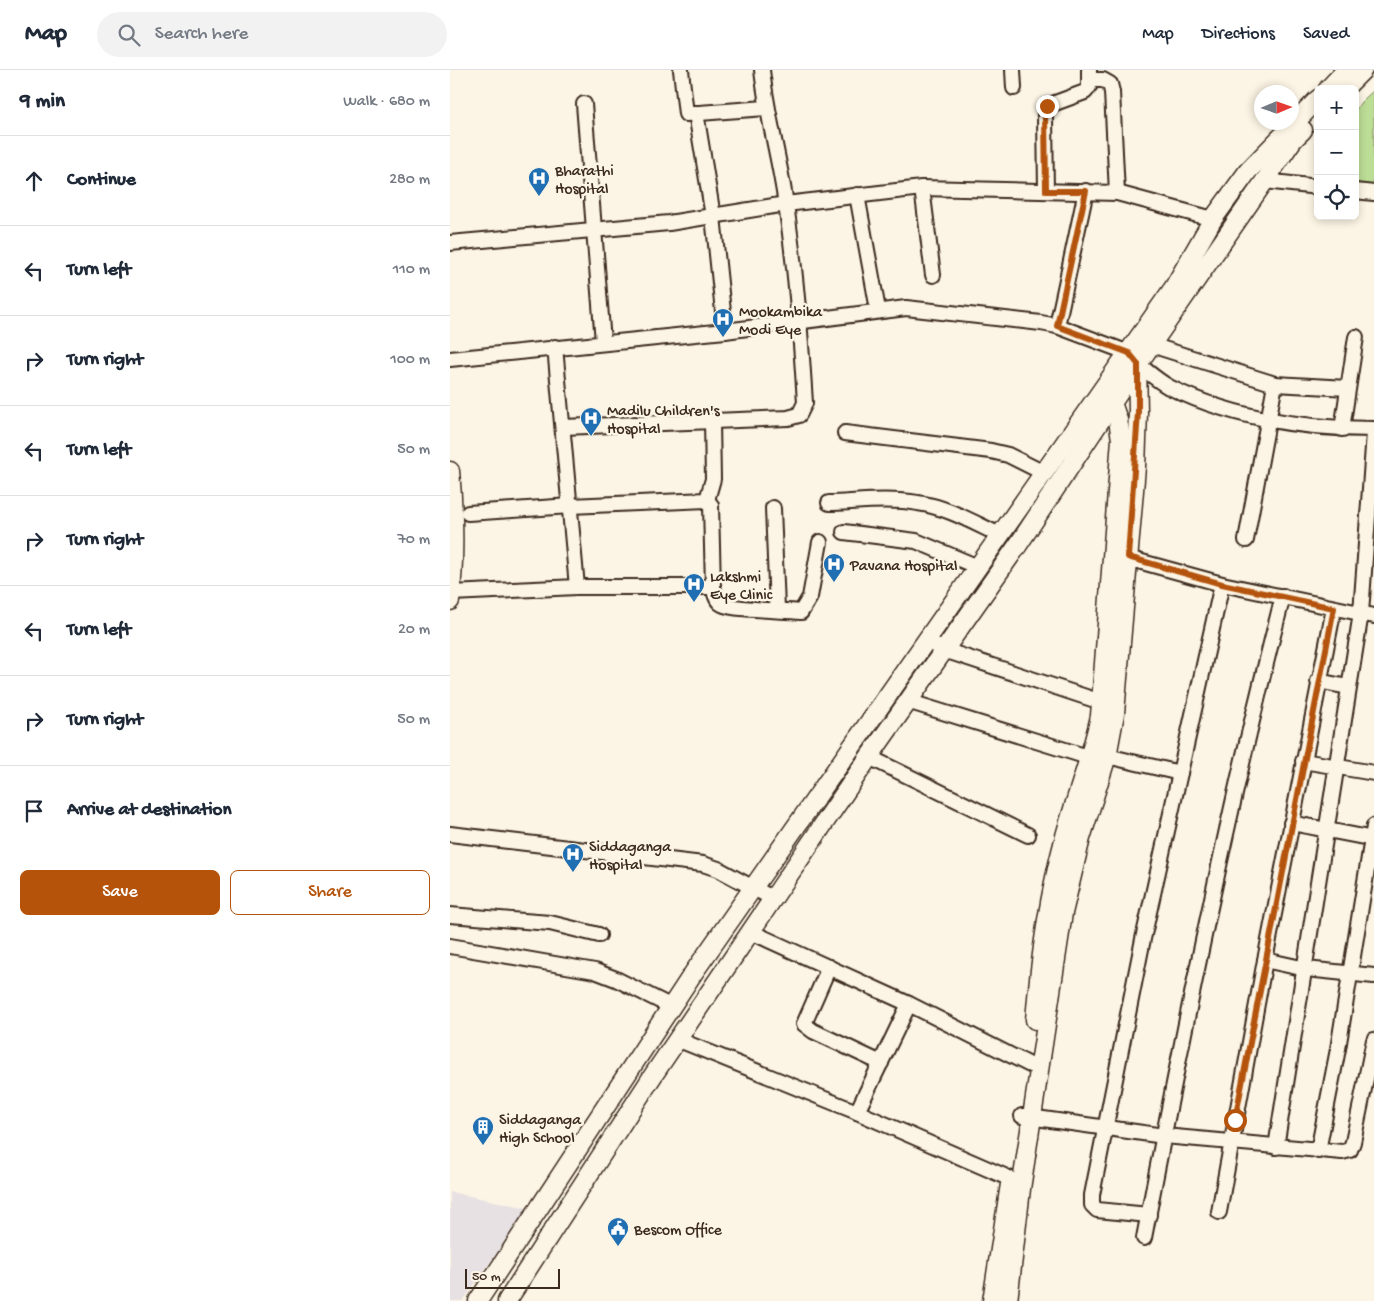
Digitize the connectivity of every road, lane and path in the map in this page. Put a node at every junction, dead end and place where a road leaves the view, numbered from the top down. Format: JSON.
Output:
{"nodes":[{"id":1,"x":681,"y":70,"type":"edge"},
{"id":2,"x":762,"y":70,"type":"edge"},
{"id":3,"x":1013,"y":70,"type":"edge"},
{"id":4,"x":1346,"y":70,"type":"edge"},
{"id":5,"x":1363,"y":70,"type":"edge"},
{"id":6,"x":1089,"y":75,"type":"edge"},
{"id":7,"x":1332,"y":85,"type":"edge"},
{"id":8,"x":1348,"y":85,"type":"edge"},
{"id":9,"x":1014,"y":88,"type":"dead end"},
{"id":10,"x":1314,"y":103,"type":"edge"},
{"id":11,"x":584,"y":104,"type":"dead end"},
{"id":12,"x":766,"y":108,"type":"junction"},
{"id":13,"x":696,"y":113,"type":"junction"},
{"id":14,"x":1314,"y":119,"type":"edge"},
{"id":15,"x":1265,"y":180,"type":"junction"},
{"id":16,"x":1314,"y":186,"type":"edge"},
{"id":17,"x":922,"y":188,"type":"junction"},
{"id":18,"x":1046,"y":191,"type":"junction"},
{"id":19,"x":1086,"y":191,"type":"junction"},
{"id":20,"x":1359,"y":191,"type":"edge"},
{"id":21,"x":1116,"y":193,"type":"junction"},
{"id":22,"x":1374,"y":193,"type":"edge"},
{"id":23,"x":857,"y":195,"type":"junction"},
{"id":24,"x":786,"y":204,"type":"junction"},
{"id":25,"x":713,"y":216,"type":"junction"},
{"id":26,"x":1213,"y":219,"type":"junction"},
{"id":27,"x":595,"y":230,"type":"junction"},
{"id":28,"x":450,"y":243,"type":"edge"},
{"id":29,"x":933,"y":275,"type":"dead end"},
{"id":30,"x":878,"y":310,"type":"junction"},
{"id":31,"x":800,"y":320,"type":"junction"},
{"id":32,"x":1057,"y":326,"type":"junction"},
{"id":33,"x":725,"y":331,"type":"junction"},
{"id":34,"x":1356,"y":337,"type":"dead end"},
{"id":35,"x":603,"y":342,"type":"junction"},
{"id":36,"x":1151,"y":345,"type":"junction"},
{"id":37,"x":555,"y":347,"type":"junction"},
{"id":38,"x":450,"y":359,"type":"edge"},
{"id":39,"x":1134,"y":359,"type":"junction"},
{"id":40,"x":1275,"y":384,"type":"junction"},
{"id":41,"x":1348,"y":388,"type":"junction"},
{"id":42,"x":1109,"y":395,"type":"junction"},
{"id":43,"x":1268,"y":420,"type":"junction"},
{"id":44,"x":712,"y":421,"type":"junction"},
{"id":45,"x":563,"y":427,"type":"junction"},
{"id":46,"x":1342,"y":429,"type":"junction"},
{"id":47,"x":1374,"y":429,"type":"edge"},
{"id":48,"x":845,"y":433,"type":"dead end"},
{"id":49,"x":1374,"y":433,"type":"edge"},
{"id":50,"x":450,"y":471,"type":"edge"},
{"id":51,"x":1044,"y":473,"type":"junction"},
{"id":52,"x":707,"y":500,"type":"junction"},
{"id":53,"x":829,"y":503,"type":"dead end"},
{"id":54,"x":570,"y":506,"type":"junction"},
{"id":55,"x":773,"y":508,"type":"dead end"},
{"id":56,"x":468,"y":513,"type":"dead end"},
{"id":57,"x":844,"y":532,"type":"dead end"},
{"id":58,"x":1000,"y":536,"type":"junction"},
{"id":59,"x":1246,"y":540,"type":"dead end"},
{"id":60,"x":820,"y":542,"type":"dead end"},
{"id":61,"x":1120,"y":556,"type":"junction"},
{"id":62,"x":978,"y":567,"type":"junction"},
{"id":63,"x":1222,"y":584,"type":"junction"},
{"id":64,"x":577,"y":587,"type":"junction"},
{"id":65,"x":714,"y":587,"type":"junction"},
{"id":66,"x":1283,"y":596,"type":"junction"},
{"id":67,"x":450,"y":597,"type":"edge"},
{"id":68,"x":1334,"y":608,"type":"junction"},
{"id":69,"x":776,"y":609,"type":"junction"},
{"id":70,"x":1368,"y":614,"type":"edge"},
{"id":71,"x":926,"y":641,"type":"junction"},
{"id":72,"x":944,"y":650,"type":"junction"},
{"id":73,"x":1318,"y":681,"type":"junction"},
{"id":74,"x":1348,"y":687,"type":"junction"},
{"id":75,"x":907,"y":701,"type":"junction"},
{"id":76,"x":1102,"y":702,"type":"junction"},
{"id":77,"x":869,"y":757,"type":"junction"},
{"id":78,"x":1099,"y":757,"type":"junction"},
{"id":79,"x":1303,"y":761,"type":"junction"},
{"id":80,"x":1336,"y":766,"type":"junction"},
{"id":81,"x":1374,"y":773,"type":"edge"},
{"id":82,"x":1180,"y":774,"type":"junction"},
{"id":83,"x":1291,"y":824,"type":"junction"},
{"id":84,"x":1327,"y":830,"type":"junction"},
{"id":85,"x":450,"y":834,"type":"edge"},
{"id":86,"x":1373,"y":834,"type":"edge"},
{"id":87,"x":1028,"y":835,"type":"dead end"},
{"id":88,"x":754,"y":888,"type":"junction"},
{"id":89,"x":774,"y":899,"type":"junction"},
{"id":90,"x":450,"y":915,"type":"edge"},
{"id":91,"x":752,"y":932,"type":"junction"},
{"id":92,"x":599,"y":935,"type":"dead end"},
{"id":93,"x":450,"y":946,"type":"edge"},
{"id":94,"x":1265,"y":960,"type":"junction"},
{"id":95,"x":829,"y":967,"type":"junction"},
{"id":96,"x":1306,"y":969,"type":"junction"},
{"id":97,"x":1350,"y":972,"type":"junction"},
{"id":98,"x":1374,"y":976,"type":"edge"},
{"id":99,"x":909,"y":1004,"type":"junction"},
{"id":100,"x":672,"y":1007,"type":"junction"},
{"id":101,"x":679,"y":1040,"type":"junction"},
{"id":102,"x":1374,"y":1040,"type":"edge"},
{"id":103,"x":881,"y":1063,"type":"junction"},
{"id":104,"x":1030,"y":1065,"type":"junction"},
{"id":105,"x":857,"y":1112,"type":"junction"},
{"id":106,"x":1027,"y":1117,"type":"junction"},
{"id":107,"x":1104,"y":1128,"type":"junction"},
{"id":108,"x":1164,"y":1136,"type":"junction"},
{"id":109,"x":1232,"y":1143,"type":"junction"},
{"id":110,"x":1276,"y":1147,"type":"junction"},
{"id":111,"x":1318,"y":1151,"type":"junction"},
{"id":112,"x":1011,"y":1179,"type":"junction"},
{"id":113,"x":1219,"y":1212,"type":"dead end"},
{"id":114,"x":1149,"y":1215,"type":"junction"},
{"id":115,"x":1144,"y":1238,"type":"dead end"},
{"id":116,"x":478,"y":1301,"type":"edge"},
{"id":117,"x":507,"y":1301,"type":"edge"},
{"id":118,"x":992,"y":1301,"type":"edge"},
{"id":119,"x":1008,"y":1301,"type":"edge"}],
"edges":[{"from":1,"to":13,"type":"street"},
{"from":2,"to":12,"type":"street"},
{"from":3,"to":9,"type":"street"},
{"from":4,"to":7,"type":"main road"},
{"from":5,"to":8,"type":"main road"},
{"from":6,"to":18,"type":"street"},
{"from":6,"to":21,"type":"street"},
{"from":10,"to":26,"type":"main road"},
{"from":11,"to":27,"type":"street"},
{"from":12,"to":13,"type":"street"},
{"from":12,"to":24,"type":"street"},
{"from":13,"to":25,"type":"street"},
{"from":14,"to":15,"type":"main road"},
{"from":15,"to":16,"type":"street"},
{"from":15,"to":36,"type":"main road"},
{"from":17,"to":18,"type":"street"},
{"from":17,"to":23,"type":"street"},
{"from":17,"to":29,"type":"street"},
{"from":18,"to":19,"type":"street"},
{"from":19,"to":21,"type":"street"},
{"from":19,"to":32,"type":"street"},
{"from":20,"to":22,"type":"street"},
{"from":21,"to":26,"type":"street"},
{"from":23,"to":24,"type":"street"},
{"from":23,"to":30,"type":"street"},
{"from":24,"to":25,"type":"street"},
{"from":24,"to":31,"type":"street"},
{"from":25,"to":27,"type":"street"},
{"from":25,"to":33,"type":"street"},
{"from":26,"to":39,"type":"main road"},
{"from":27,"to":28,"type":"street"},
{"from":27,"to":35,"type":"street"},
{"from":30,"to":31,"type":"street"},
{"from":30,"to":32,"type":"street"},
{"from":31,"to":33,"type":"street"},
{"from":31,"to":44,"type":"street"},
{"from":32,"to":39,"type":"street"},
{"from":33,"to":35,"type":"street"},
{"from":34,"to":41,"type":"street"},
{"from":35,"to":37,"type":"street"},
{"from":36,"to":39,"type":"main road"},
{"from":36,"to":40,"type":"street"},
{"from":37,"to":38,"type":"street"},
{"from":37,"to":45,"type":"street"},
{"from":39,"to":42,"type":"main road"},
{"from":39,"to":43,"type":"street"},
{"from":39,"to":61,"type":"main road"},
{"from":40,"to":41,"type":"street"},
{"from":40,"to":43,"type":"street"},
{"from":41,"to":46,"type":"street"},
{"from":42,"to":51,"type":"main road"},
{"from":42,"to":61,"type":"main road"},
{"from":42,"to":72,"type":"main road"},
{"from":43,"to":46,"type":"street"},
{"from":43,"to":59,"type":"street"},
{"from":44,"to":45,"type":"street"},
{"from":44,"to":52,"type":"street"},
{"from":45,"to":54,"type":"street"},
{"from":46,"to":47,"type":"street"},
{"from":48,"to":51,"type":"street"},
{"from":49,"to":70,"type":"street"},
{"from":50,"to":67,"type":"main road"},
{"from":51,"to":58,"type":"main road"},
{"from":52,"to":54,"type":"street"},
{"from":52,"to":65,"type":"street"},
{"from":53,"to":58,"type":"street"},
{"from":54,"to":56,"type":"street"},
{"from":54,"to":64,"type":"street"},
{"from":55,"to":69,"type":"street"},
{"from":57,"to":62,"type":"street"},
{"from":58,"to":62,"type":"main road"},
{"from":60,"to":69,"type":"street"},
{"from":61,"to":63,"type":"street"},
{"from":61,"to":76,"type":"main road"},
{"from":61,"to":78,"type":"main road"},
{"from":62,"to":71,"type":"main road"},
{"from":63,"to":66,"type":"street"},
{"from":63,"to":82,"type":"street"},
{"from":64,"to":65,"type":"street"},
{"from":64,"to":67,"type":"street"},
{"from":65,"to":69,"type":"street"},
{"from":66,"to":68,"type":"street"},
{"from":66,"to":108,"type":"street"},
{"from":68,"to":70,"type":"street"},
{"from":68,"to":73,"type":"street"},
{"from":70,"to":74,"type":"street"},
{"from":71,"to":72,"type":"street"},
{"from":71,"to":88,"type":"main road"},
{"from":72,"to":75,"type":"main road"},
{"from":72,"to":76,"type":"street"},
{"from":73,"to":74,"type":"street"},
{"from":73,"to":79,"type":"street"},
{"from":74,"to":80,"type":"street"},
{"from":75,"to":77,"type":"main road"},
{"from":75,"to":78,"type":"street"},
{"from":76,"to":78,"type":"main road"},
{"from":77,"to":87,"type":"street"},
{"from":77,"to":89,"type":"main road"},
{"from":78,"to":82,"type":"street"},
{"from":78,"to":104,"type":"main road"},
{"from":78,"to":106,"type":"main road"},
{"from":79,"to":80,"type":"street"},
{"from":79,"to":83,"type":"street"},
{"from":80,"to":81,"type":"street"},
{"from":80,"to":84,"type":"street"},
{"from":82,"to":107,"type":"street"},
{"from":83,"to":84,"type":"street"},
{"from":83,"to":94,"type":"street"},
{"from":84,"to":86,"type":"street"},
{"from":84,"to":96,"type":"street"},
{"from":85,"to":88,"type":"street"},
{"from":86,"to":97,"type":"street"},
{"from":88,"to":89,"type":"street"},
{"from":88,"to":100,"type":"main road"},
{"from":89,"to":91,"type":"main road"},
{"from":90,"to":92,"type":"street"},
{"from":91,"to":95,"type":"street"},
{"from":91,"to":101,"type":"main road"},
{"from":93,"to":100,"type":"street"},
{"from":94,"to":96,"type":"street"},
{"from":94,"to":109,"type":"street"},
{"from":95,"to":99,"type":"street"},
{"from":95,"to":103,"type":"street"},
{"from":96,"to":97,"type":"street"},
{"from":96,"to":110,"type":"street"},
{"from":97,"to":98,"type":"street"},
{"from":97,"to":111,"type":"street"},
{"from":99,"to":103,"type":"street"},
{"from":99,"to":104,"type":"street"},
{"from":100,"to":116,"type":"main road"},
{"from":101,"to":105,"type":"street"},
{"from":101,"to":117,"type":"main road"},
{"from":102,"to":111,"type":"street"},
{"from":103,"to":105,"type":"street"},
{"from":104,"to":106,"type":"main road"},
{"from":105,"to":112,"type":"street"},
{"from":106,"to":107,"type":"street"},
{"from":106,"to":112,"type":"main road"},
{"from":106,"to":119,"type":"main road"},
{"from":107,"to":108,"type":"street"},
{"from":107,"to":114,"type":"street"},
{"from":108,"to":109,"type":"street"},
{"from":108,"to":114,"type":"street"},
{"from":109,"to":110,"type":"street"},
{"from":109,"to":113,"type":"street"},
{"from":110,"to":111,"type":"street"},
{"from":112,"to":118,"type":"main road"},
{"from":114,"to":115,"type":"street"}]}
